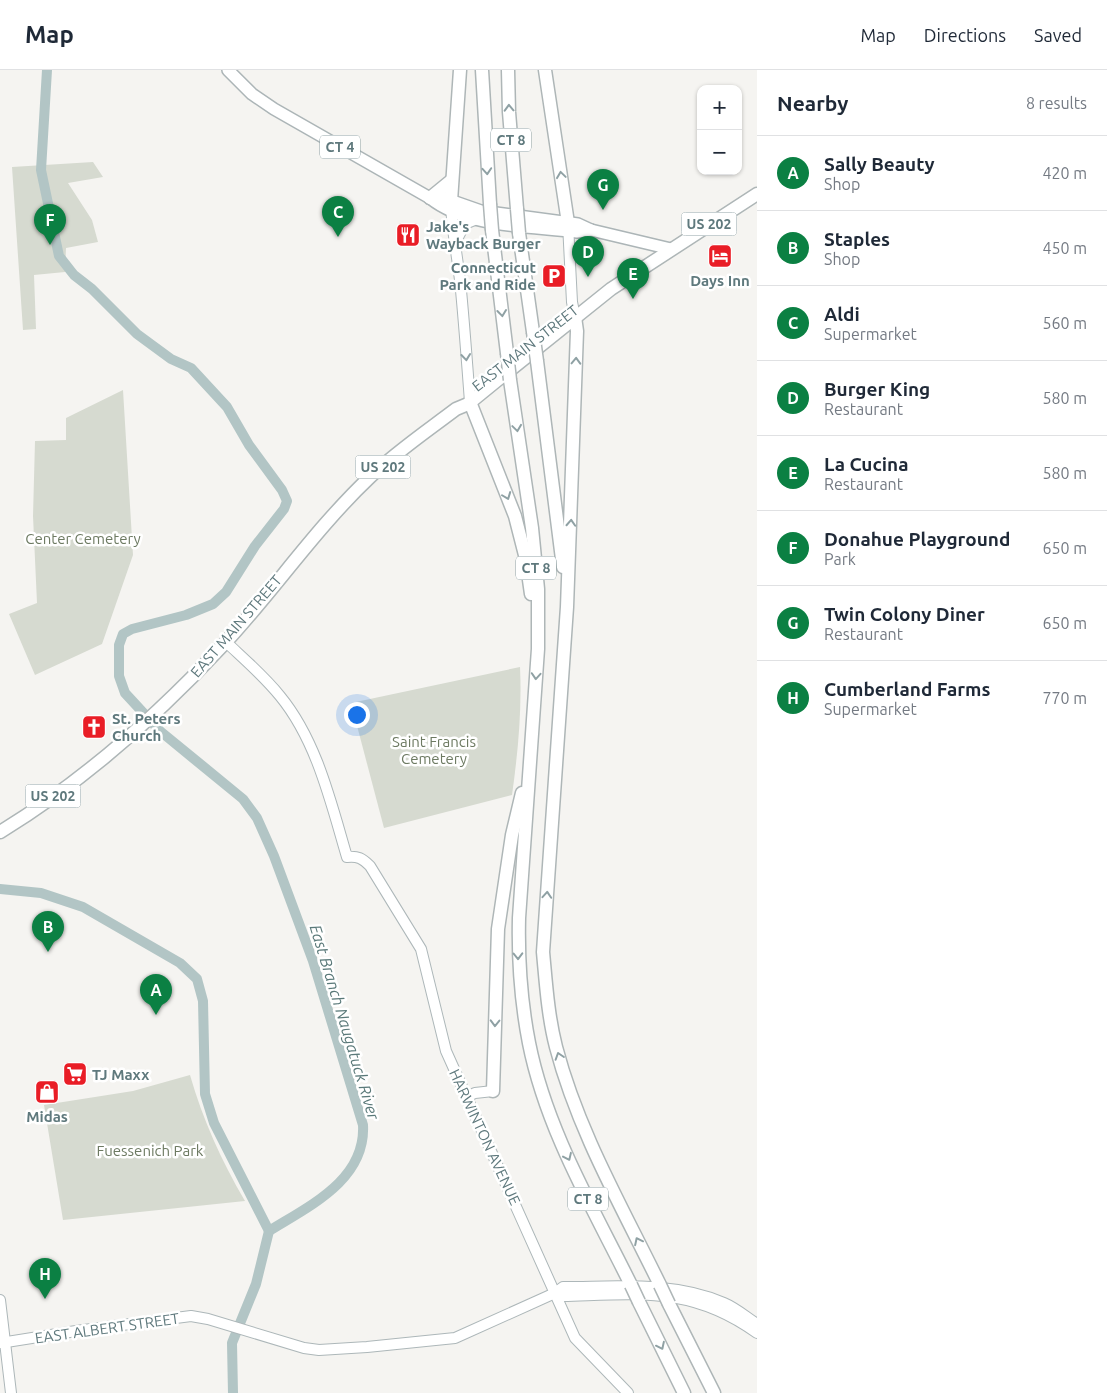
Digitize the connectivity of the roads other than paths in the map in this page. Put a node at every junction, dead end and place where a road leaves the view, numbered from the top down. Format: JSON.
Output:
{"nodes":[{"id":1,"x":228,"y":70,"type":"edge"},
{"id":2,"x":460,"y":70,"type":"edge"},
{"id":3,"x":482,"y":70,"type":"edge"},
{"id":4,"x":508,"y":70,"type":"edge"},
{"id":5,"x":545,"y":70,"type":"edge"},
{"id":6,"x":452,"y":180,"type":"junction"},
{"id":7,"x":757,"y":194,"type":"edge"},
{"id":8,"x":430,"y":198,"type":"junction"},
{"id":9,"x":451,"y":206,"type":"junction"},
{"id":10,"x":477,"y":219,"type":"junction"},
{"id":11,"x":568,"y":227,"type":"junction"},
{"id":12,"x":455,"y":243,"type":"junction"},
{"id":13,"x":671,"y":249,"type":"junction"},
{"id":14,"x":574,"y":313,"type":"junction"},
{"id":15,"x":466,"y":400,"type":"junction"},
{"id":16,"x":567,"y":607,"type":"junction"},
{"id":17,"x":226,"y":642,"type":"junction"},
{"id":18,"x":538,"y":649,"type":"junction"},
{"id":19,"x":529,"y":758,"type":"junction"},
{"id":20,"x":0,"y":832,"type":"edge"},
{"id":21,"x":493,"y":1091,"type":"joint"},
{"id":22,"x":466,"y":1097,"type":"junction"},
{"id":23,"x":555,"y":1293,"type":"junction"},
{"id":24,"x":0,"y":1300,"type":"edge"},
{"id":25,"x":757,"y":1324,"type":"edge"},
{"id":26,"x":757,"y":1333,"type":"edge"},
{"id":27,"x":688,"y":1340,"type":"junction"},
{"id":28,"x":3,"y":1343,"type":"edge"},
{"id":29,"x":11,"y":1393,"type":"edge"},
{"id":30,"x":628,"y":1393,"type":"edge"},
{"id":31,"x":684,"y":1393,"type":"edge"},
{"id":32,"x":714,"y":1393,"type":"edge"},
{"id":33,"x":722,"y":1393,"type":"edge"}],
"edges":[{"from":1,"to":8,"type":"main road","number":"CT 4"},
{"from":2,"to":6,"type":"highway"},
{"from":3,"to":18,"type":"highway","number":"CT 8","one_way":true,"bridge":true},
{"from":16,"to":4,"type":"highway","number":"CT 8","one_way":true,"bridge":true},
{"from":11,"to":5,"type":"highway","one_way":true},
{"from":6,"to":8,"type":"highway"},
{"from":6,"to":9,"type":"highway"},
{"from":7,"to":13,"type":"highway","name":"EAST MAIN STREET","number":"US 202"},
{"from":8,"to":9,"type":"main road","number":"CT 4"},
{"from":9,"to":10,"type":"main road","number":"CT 4"},
{"from":9,"to":11,"type":"main road","number":"CT 4"},
{"from":9,"to":12,"type":"main road"},
{"from":10,"to":11,"type":"main road","number":"CT 4"},
{"from":10,"to":12,"type":"main road"},
{"from":11,"to":13,"type":"main road","number":"CT 4"},
{"from":11,"to":14,"type":"main road"},
{"from":12,"to":15,"type":"main road","one_way":true},
{"from":13,"to":14,"type":"highway","name":"EAST MAIN STREET","number":"US 202"},
{"from":14,"to":15,"type":"highway","name":"EAST MAIN STREET","number":"US 202"},
{"from":16,"to":14,"type":"highway","one_way":true},
{"from":15,"to":17,"type":"highway","name":"EAST MAIN STREET","number":"US 202"},
{"from":15,"to":18,"type":"highway","one_way":true},
{"from":27,"to":16,"type":"highway","number":"CT 8","one_way":true,"bridge":true},
{"from":17,"to":20,"type":"highway","name":"EAST MAIN STREET","number":"US 202"},
{"from":17,"to":22,"type":"main road","name":"HARWINTON AVENUE"},
{"from":18,"to":19,"type":"highway","number":"CT 8","one_way":true},
{"from":19,"to":21,"type":"highway","one_way":true},
{"from":19,"to":31,"type":"highway","number":"CT 8","one_way":true,"bridge":true},
{"from":21,"to":22,"type":"main road"},
{"from":22,"to":23,"type":"main road","name":"HARWINTON AVENUE"},
{"from":23,"to":25,"type":"main road","name":"EAST ALBERT STREET"},
{"from":23,"to":26,"type":"main road"},
{"from":23,"to":28,"type":"main road","name":"EAST ALBERT STREET"},
{"from":23,"to":30,"type":"main road","name":"HARWINTON AVENUE"},
{"from":24,"to":28,"type":"main road"},
{"from":27,"to":32,"type":"highway","number":"CT 8"},
{"from":27,"to":33,"type":"highway"},
{"from":28,"to":29,"type":"main road"}]}
